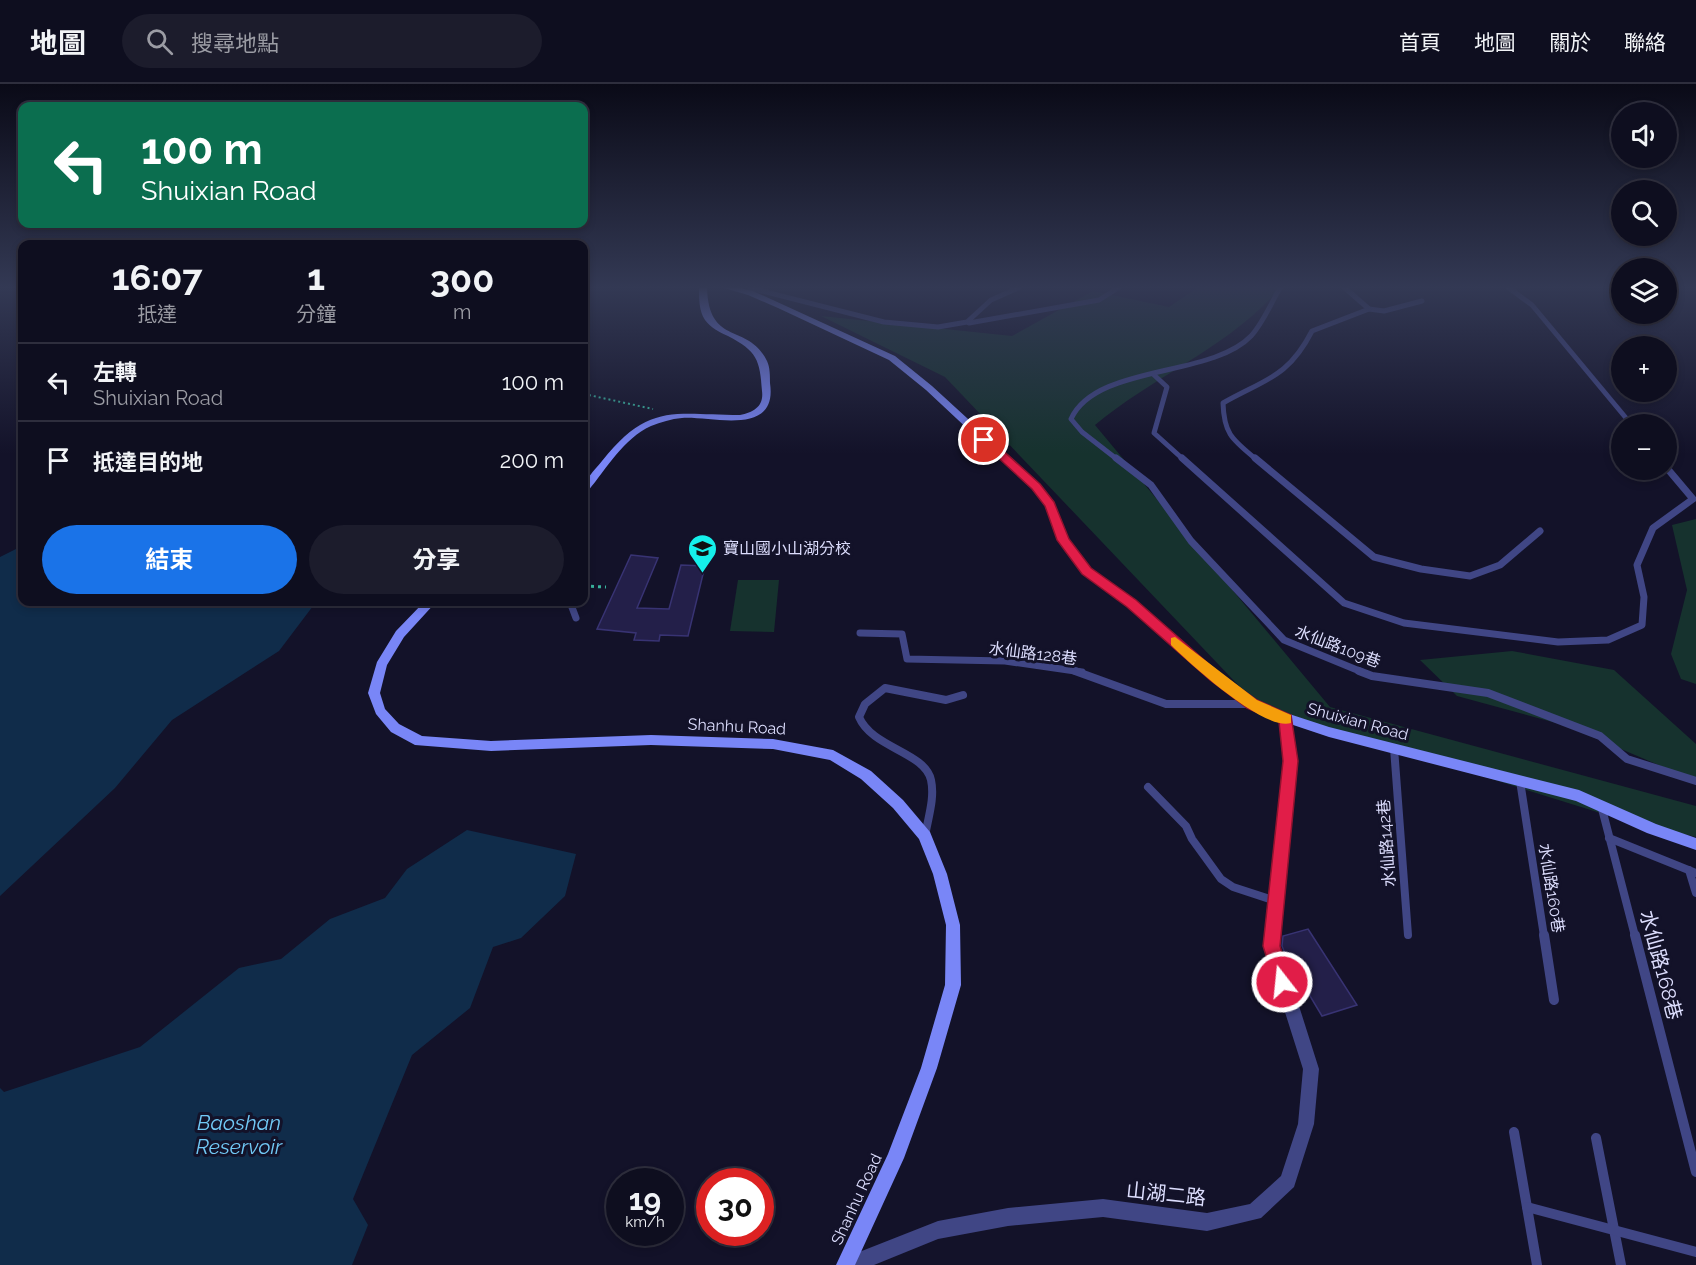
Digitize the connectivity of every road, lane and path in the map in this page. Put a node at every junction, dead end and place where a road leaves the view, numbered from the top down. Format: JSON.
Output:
{"nodes":[{"id":1,"x":745,"y":343,"type":"edge"},
{"id":2,"x":860,"y":343,"type":"edge"},
{"id":3,"x":1240,"y":343,"type":"edge"},
{"id":4,"x":1306,"y":343,"type":"edge"},
{"id":5,"x":1564,"y":343,"type":"edge"},
{"id":6,"x":1153,"y":374,"type":"junction"},
{"id":7,"x":588,"y":395,"type":"edge"},
{"id":8,"x":1623,"y":414,"type":"edge"},
{"id":9,"x":684,"y":415,"type":"junction"},
{"id":10,"x":1677,"y":480,"type":"edge"},
{"id":11,"x":588,"y":484,"type":"edge"},
{"id":12,"x":1694,"y":499,"type":"edge"},
{"id":13,"x":1540,"y":531,"type":"dead end"},
{"id":14,"x":588,"y":586,"type":"edge"},
{"id":15,"x":606,"y":586,"type":"dead end"},
{"id":16,"x":426,"y":606,"type":"edge"},
{"id":17,"x":572,"y":606,"type":"edge"},
{"id":18,"x":576,"y":618,"type":"dead end"},
{"id":19,"x":860,"y":633,"type":"dead end"},
{"id":20,"x":963,"y":695,"type":"dead end"},
{"id":21,"x":1252,"y":704,"type":"junction"},
{"id":22,"x":1286,"y":719,"type":"junction"},
{"id":23,"x":1394,"y":748,"type":"junction"},
{"id":24,"x":1520,"y":781,"type":"junction"},
{"id":25,"x":1696,"y":781,"type":"edge"},
{"id":26,"x":1149,"y":787,"type":"dead end"},
{"id":27,"x":1601,"y":805,"type":"junction"},
{"id":28,"x":925,"y":836,"type":"junction"},
{"id":29,"x":1609,"y":838,"type":"junction"},
{"id":30,"x":1696,"y":844,"type":"edge"},
{"id":31,"x":1692,"y":872,"type":"edge"},
{"id":32,"x":1696,"y":893,"type":"edge"},
{"id":33,"x":1276,"y":901,"type":"junction"},
{"id":34,"x":1408,"y":935,"type":"dead end"},
{"id":35,"x":1554,"y":1000,"type":"dead end"},
{"id":36,"x":1514,"y":1132,"type":"dead end"},
{"id":37,"x":1596,"y":1138,"type":"dead end"},
{"id":38,"x":1696,"y":1172,"type":"edge"},
{"id":39,"x":1527,"y":1207,"type":"junction"},
{"id":40,"x":1614,"y":1231,"type":"junction"},
{"id":41,"x":1696,"y":1252,"type":"edge"},
{"id":42,"x":845,"y":1265,"type":"edge"},
{"id":43,"x":850,"y":1265,"type":"edge"},
{"id":44,"x":1537,"y":1265,"type":"edge"},
{"id":45,"x":1621,"y":1265,"type":"edge"}],
"edges":[{"from":1,"to":9,"type":"street"},
{"from":2,"to":21,"type":"street","name":"Shuixian Road"},
{"from":3,"to":6,"type":"lane","name":"水仙路109巷"},
{"from":4,"to":13,"type":"lane"},
{"from":5,"to":8,"type":"lane"},
{"from":6,"to":12,"type":"lane"},
{"from":6,"to":25,"type":"lane","name":"水仙路109巷"},
{"from":7,"to":9,"type":"path"},
{"from":9,"to":11,"type":"street"},
{"from":10,"to":12,"type":"lane"},
{"from":14,"to":15,"type":"path"},
{"from":16,"to":28,"type":"street","name":"Shanhu Road"},
{"from":17,"to":18,"type":"lane"},
{"from":19,"to":21,"type":"lane","name":"水仙路128巷"},
{"from":20,"to":28,"type":"lane"},
{"from":21,"to":22,"type":"street","name":"Shuixian Road"},
{"from":22,"to":23,"type":"street","name":"Shuixian Road"},
{"from":22,"to":33,"type":"street","name":"山湖二路"},
{"from":23,"to":24,"type":"street","name":"Shuixian Road"},
{"from":23,"to":34,"type":"lane","name":"水仙路142巷"},
{"from":24,"to":27,"type":"street","name":"Shuixian Road"},
{"from":24,"to":35,"type":"lane","name":"水仙路160巷"},
{"from":26,"to":33,"type":"lane"},
{"from":27,"to":29,"type":"lane","name":"水仙路168巷"},
{"from":27,"to":30,"type":"street","name":"Shuixian Road"},
{"from":28,"to":42,"type":"street","name":"Shanhu Road"},
{"from":29,"to":31,"type":"lane"},
{"from":29,"to":38,"type":"lane","name":"水仙路168巷"},
{"from":31,"to":32,"type":"lane"},
{"from":33,"to":43,"type":"street","name":"山湖二路"},
{"from":36,"to":39,"type":"lane"},
{"from":37,"to":40,"type":"lane"},
{"from":39,"to":40,"type":"lane"},
{"from":39,"to":44,"type":"lane"},
{"from":40,"to":41,"type":"lane"},
{"from":40,"to":45,"type":"lane"}]}
